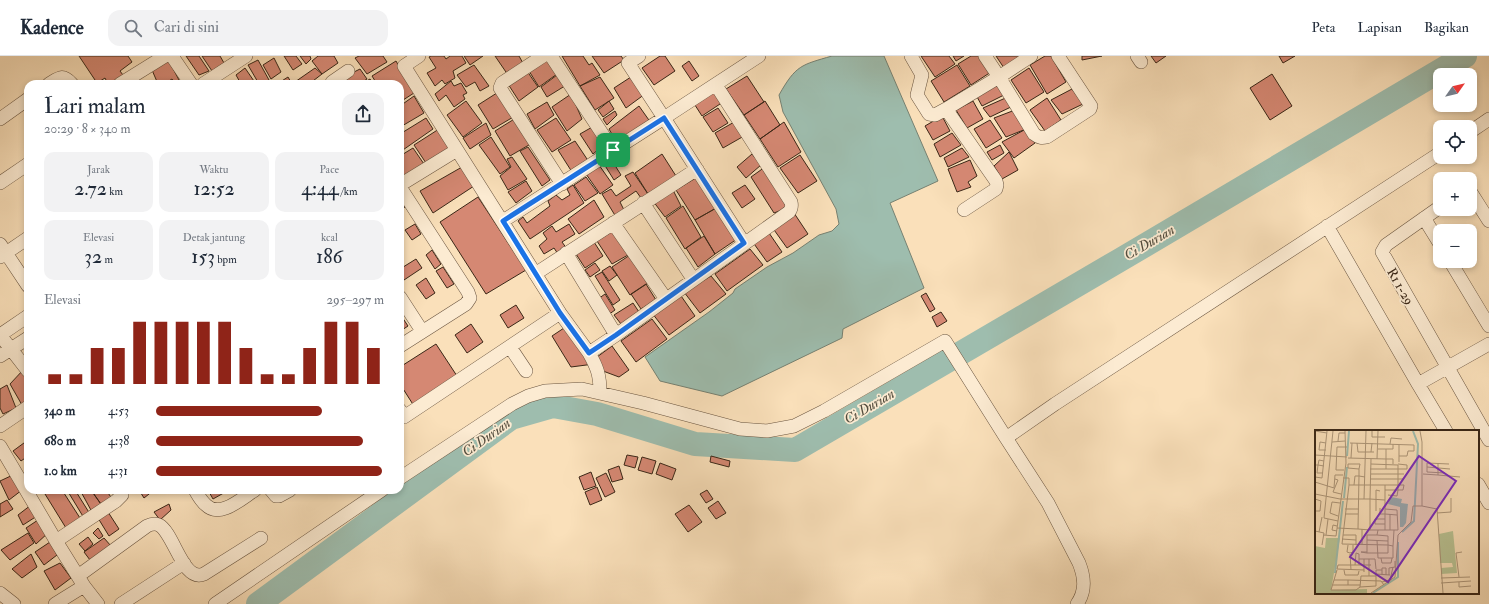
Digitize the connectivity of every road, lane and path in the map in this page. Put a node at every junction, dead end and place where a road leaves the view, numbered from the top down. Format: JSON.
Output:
{"nodes":[{"id":1,"x":165,"y":56,"type":"edge"},
{"id":2,"x":172,"y":56,"type":"edge"},
{"id":3,"x":246,"y":56,"type":"edge"},
{"id":4,"x":420,"y":56,"type":"edge"},
{"id":5,"x":543,"y":56,"type":"edge"},
{"id":6,"x":551,"y":56,"type":"edge"},
{"id":7,"x":759,"y":56,"type":"edge"},
{"id":8,"x":911,"y":56,"type":"edge"},
{"id":9,"x":985,"y":56,"type":"edge"},
{"id":10,"x":1031,"y":56,"type":"edge"},
{"id":11,"x":1058,"y":56,"type":"edge"},
{"id":12,"x":630,"y":58,"type":"edge"},
{"id":13,"x":401,"y":61,"type":"edge"},
{"id":14,"x":348,"y":71,"type":"dead end"},
{"id":15,"x":999,"y":77,"type":"junction"},
{"id":16,"x":55,"y":80,"type":"edge"},
{"id":17,"x":69,"y":80,"type":"edge"},
{"id":18,"x":126,"y":80,"type":"edge"},
{"id":19,"x":188,"y":80,"type":"edge"},
{"id":20,"x":209,"y":80,"type":"edge"},
{"id":21,"x":336,"y":80,"type":"edge"},
{"id":22,"x":716,"y":85,"type":"junction"},
{"id":23,"x":24,"y":102,"type":"edge"},
{"id":24,"x":946,"y":109,"type":"junction"},
{"id":25,"x":664,"y":118,"type":"junction"},
{"id":26,"x":1489,"y":118,"type":"edge"},
{"id":27,"x":0,"y":119,"type":"edge"},
{"id":28,"x":1477,"y":127,"type":"edge"},
{"id":29,"x":457,"y":150,"type":"junction"},
{"id":30,"x":613,"y":150,"type":"junction"},
{"id":31,"x":1433,"y":158,"type":"edge"},
{"id":32,"x":24,"y":167,"type":"edge"},
{"id":33,"x":697,"y":170,"type":"junction"},
{"id":34,"x":0,"y":183,"type":"edge"},
{"id":35,"x":404,"y":183,"type":"edge"},
{"id":36,"x":562,"y":184,"type":"junction"},
{"id":37,"x":404,"y":192,"type":"edge"},
{"id":38,"x":1477,"y":202,"type":"edge"},
{"id":39,"x":643,"y":203,"type":"junction"},
{"id":40,"x":964,"y":210,"type":"dead end"},
{"id":41,"x":1433,"y":212,"type":"edge"},
{"id":42,"x":1424,"y":218,"type":"junction"},
{"id":43,"x":503,"y":221,"type":"junction"},
{"id":44,"x":1489,"y":221,"type":"edge"},
{"id":45,"x":613,"y":223,"type":"junction"},
{"id":46,"x":1327,"y":226,"type":"junction"},
{"id":47,"x":1433,"y":233,"type":"edge"},
{"id":48,"x":24,"y":240,"type":"edge"},
{"id":49,"x":744,"y":243,"type":"junction"},
{"id":50,"x":2,"y":252,"type":"edge"},
{"id":51,"x":566,"y":253,"type":"junction"},
{"id":52,"x":1454,"y":268,"type":"edge"},
{"id":53,"x":535,"y":274,"type":"junction"},
{"id":54,"x":693,"y":279,"type":"junction"},
{"id":55,"x":24,"y":281,"type":"edge"},
{"id":56,"x":666,"y":299,"type":"junction"},
{"id":57,"x":404,"y":303,"type":"edge"},
{"id":58,"x":560,"y":313,"type":"junction"},
{"id":59,"x":24,"y":319,"type":"edge"},
{"id":60,"x":1489,"y":326,"type":"edge"},
{"id":61,"x":422,"y":331,"type":"junction"},
{"id":62,"x":0,"y":335,"type":"edge"},
{"id":63,"x":616,"y":335,"type":"junction"},
{"id":64,"x":24,"y":340,"type":"edge"},
{"id":65,"x":404,"y":343,"type":"edge"},
{"id":66,"x":1489,"y":344,"type":"edge"},
{"id":67,"x":510,"y":347,"type":"junction"},
{"id":68,"x":12,"y":348,"type":"junction"},
{"id":69,"x":589,"y":353,"type":"junction"},
{"id":70,"x":0,"y":356,"type":"edge"},
{"id":71,"x":24,"y":365,"type":"edge"},
{"id":72,"x":1449,"y":367,"type":"junction"},
{"id":73,"x":526,"y":371,"type":"dead end"},
{"id":74,"x":1418,"y":384,"type":"junction"},
{"id":75,"x":600,"y":392,"type":"junction"},
{"id":76,"x":24,"y":410,"type":"edge"},
{"id":77,"x":404,"y":414,"type":"edge"},
{"id":78,"x":0,"y":426,"type":"edge"},
{"id":79,"x":1445,"y":430,"type":"edge"},
{"id":80,"x":1006,"y":438,"type":"junction"},
{"id":81,"x":1489,"y":440,"type":"edge"},
{"id":82,"x":0,"y":446,"type":"edge"},
{"id":83,"x":404,"y":475,"type":"edge"},
{"id":84,"x":24,"y":480,"type":"edge"},
{"id":85,"x":1479,"y":486,"type":"edge"},
{"id":86,"x":33,"y":494,"type":"edge"},
{"id":87,"x":122,"y":494,"type":"edge"},
{"id":88,"x":198,"y":494,"type":"edge"},
{"id":89,"x":249,"y":494,"type":"edge"},
{"id":90,"x":376,"y":494,"type":"edge"},
{"id":91,"x":1489,"y":503,"type":"edge"},
{"id":92,"x":261,"y":538,"type":"dead end"},
{"id":93,"x":56,"y":541,"type":"junction"},
{"id":94,"x":184,"y":563,"type":"junction"},
{"id":95,"x":81,"y":581,"type":"junction"},
{"id":96,"x":0,"y":593,"type":"edge"},
{"id":97,"x":14,"y":604,"type":"edge"},
{"id":98,"x":56,"y":604,"type":"edge"},
{"id":99,"x":98,"y":604,"type":"edge"},
{"id":100,"x":121,"y":604,"type":"edge"},
{"id":101,"x":215,"y":604,"type":"edge"},
{"id":102,"x":1077,"y":604,"type":"edge"}],
"edges":[{"from":1,"to":18,"type":"street"},
{"from":2,"to":19,"type":"street"},
{"from":3,"to":20,"type":"street"},
{"from":4,"to":13,"type":"street"},
{"from":5,"to":36,"type":"street"},
{"from":6,"to":30,"type":"street"},
{"from":7,"to":22,"type":"street"},
{"from":8,"to":24,"type":"street"},
{"from":9,"to":15,"type":"street"},
{"from":10,"to":15,"type":"street"},
{"from":11,"to":15,"type":"street"},
{"from":12,"to":25,"type":"street"},
{"from":13,"to":29,"type":"street"},
{"from":14,"to":21,"type":"street"},
{"from":15,"to":24,"type":"street"},
{"from":16,"to":17,"type":"street"},
{"from":22,"to":25,"type":"street"},
{"from":22,"to":49,"type":"street"},
{"from":23,"to":27,"type":"street"},
{"from":24,"to":40,"type":"street"},
{"from":25,"to":30,"type":"street"},
{"from":25,"to":33,"type":"street"},
{"from":26,"to":28,"type":"street"},
{"from":29,"to":35,"type":"street"},
{"from":29,"to":43,"type":"street"},
{"from":30,"to":36,"type":"street"},
{"from":31,"to":46,"type":"street"},
{"from":32,"to":34,"type":"street"},
{"from":33,"to":39,"type":"street"},
{"from":33,"to":49,"type":"street"},
{"from":36,"to":43,"type":"street"},
{"from":37,"to":61,"type":"street"},
{"from":38,"to":44,"type":"street"},
{"from":39,"to":45,"type":"street"},
{"from":39,"to":54,"type":"street"},
{"from":41,"to":42,"type":"street"},
{"from":42,"to":47,"type":"street"},
{"from":42,"to":72,"type":"street","name":"R1 1-29"},
{"from":43,"to":53,"type":"street"},
{"from":45,"to":51,"type":"street"},
{"from":45,"to":56,"type":"street"},
{"from":46,"to":74,"type":"street"},
{"from":46,"to":80,"type":"street"},
{"from":48,"to":50,"type":"street"},
{"from":49,"to":54,"type":"street"},
{"from":50,"to":55,"type":"street"},
{"from":51,"to":53,"type":"street"},
{"from":51,"to":63,"type":"street"},
{"from":52,"to":60,"type":"street"},
{"from":53,"to":58,"type":"street"},
{"from":54,"to":56,"type":"street"},
{"from":56,"to":63,"type":"street"},
{"from":57,"to":61,"type":"street"},
{"from":58,"to":67,"type":"street"},
{"from":58,"to":69,"type":"street"},
{"from":59,"to":62,"type":"street"},
{"from":61,"to":65,"type":"street"},
{"from":62,"to":68,"type":"street"},
{"from":63,"to":69,"type":"street"},
{"from":64,"to":68,"type":"street"},
{"from":66,"to":72,"type":"street"},
{"from":67,"to":73,"type":"street"},
{"from":67,"to":77,"type":"street"},
{"from":68,"to":70,"type":"street"},
{"from":68,"to":71,"type":"street"},
{"from":69,"to":75,"type":"street"},
{"from":72,"to":74,"type":"street"},
{"from":72,"to":81,"type":"street"},
{"from":74,"to":79,"type":"street"},
{"from":75,"to":80,"type":"street"},
{"from":75,"to":83,"type":"street"},
{"from":76,"to":78,"type":"street"},
{"from":80,"to":102,"type":"street"},
{"from":82,"to":84,"type":"street"},
{"from":85,"to":91,"type":"street"},
{"from":86,"to":93,"type":"street"},
{"from":87,"to":93,"type":"street"},
{"from":88,"to":89,"type":"street"},
{"from":90,"to":101,"type":"street"},
{"from":92,"to":94,"type":"street"},
{"from":93,"to":95,"type":"street"},
{"from":94,"to":95,"type":"street"},
{"from":94,"to":100,"type":"street"},
{"from":95,"to":98,"type":"street"},
{"from":95,"to":99,"type":"street"},
{"from":96,"to":97,"type":"street"}]}
